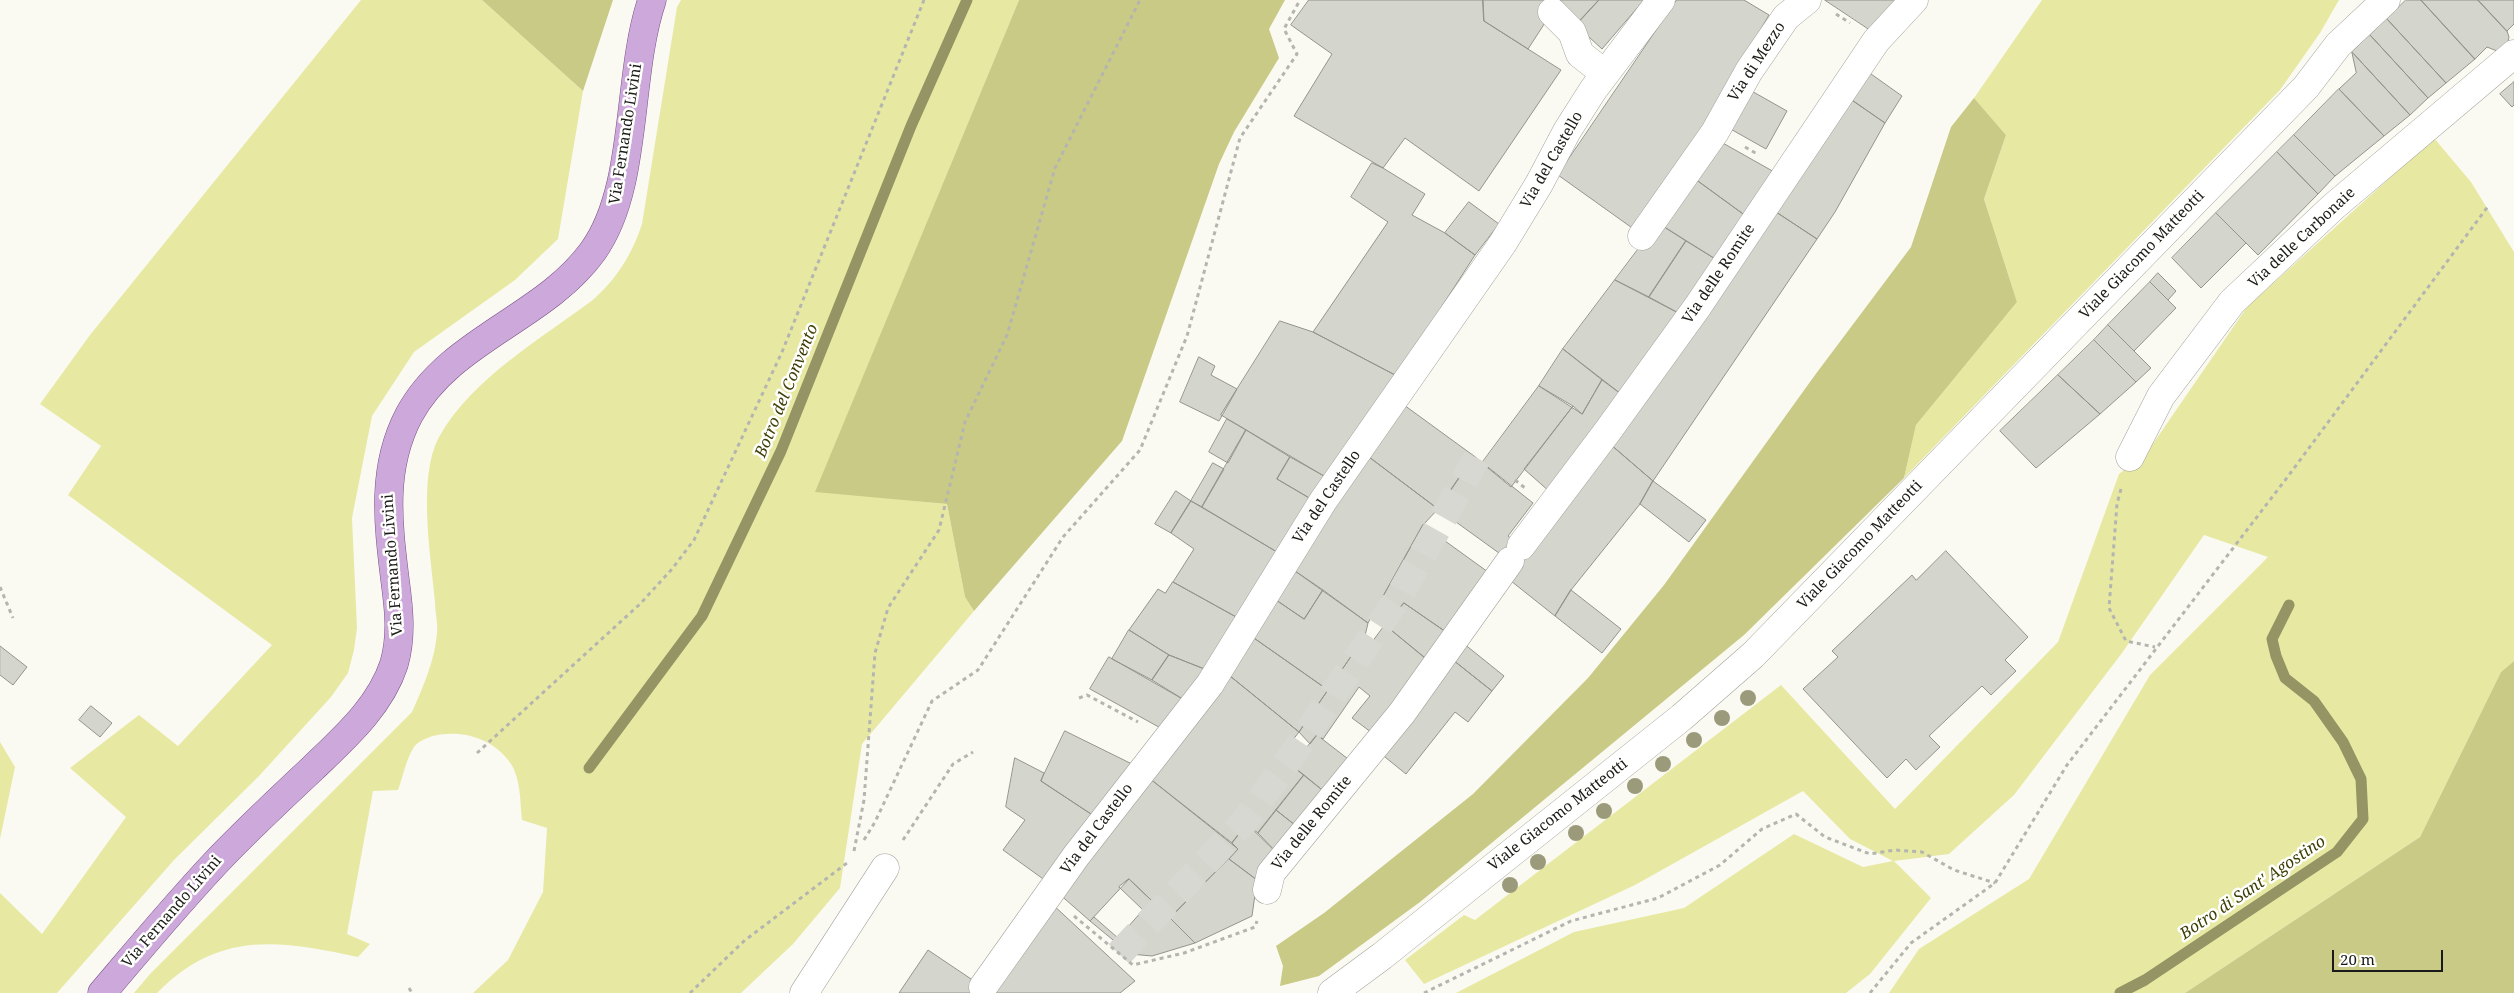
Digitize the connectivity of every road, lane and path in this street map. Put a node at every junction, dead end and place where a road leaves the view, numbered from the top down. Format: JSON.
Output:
{"nodes":[{"id":1,"x":652,"y":0,"type":"edge"},
{"id":2,"x":924,"y":0,"type":"edge"},
{"id":3,"x":1140,"y":0,"type":"edge"},
{"id":4,"x":1300,"y":0,"type":"edge"},
{"id":5,"x":1661,"y":0,"type":"edge"},
{"id":6,"x":1914,"y":0,"type":"edge"},
{"id":7,"x":2361,"y":0,"type":"edge"},
{"id":8,"x":2386,"y":0,"type":"edge"},
{"id":9,"x":1819,"y":5,"type":"edge"},
{"id":10,"x":1552,"y":12,"type":"dead end"},
{"id":11,"x":1876,"y":41,"type":"junction"},
{"id":12,"x":2338,"y":45,"type":"junction"},
{"id":13,"x":2514,"y":54,"type":"edge"},
{"id":14,"x":1604,"y":73,"type":"junction"},
{"id":15,"x":1715,"y":132,"type":"junction"},
{"id":16,"x":1790,"y":171,"type":"junction"},
{"id":17,"x":2490,"y":205,"type":"dead end"},
{"id":18,"x":1642,"y":236,"type":"dead end"},
{"id":19,"x":2130,"y":456,"type":"joint"},
{"id":20,"x":0,"y":587,"type":"edge"},
{"id":21,"x":13,"y":618,"type":"dead end"},
{"id":22,"x":2155,"y":647,"type":"junction"},
{"id":23,"x":1080,"y":698,"type":"dead end"},
{"id":24,"x":1169,"y":739,"type":"junction"},
{"id":25,"x":973,"y":752,"type":"dead end"},
{"id":26,"x":477,"y":753,"type":"dead end"},
{"id":27,"x":852,"y":859,"type":"junction"},
{"id":28,"x":885,"y":868,"type":"joint"},
{"id":29,"x":1995,"y":883,"type":"junction"},
{"id":30,"x":1267,"y":890,"type":"joint"},
{"id":31,"x":1048,"y":894,"type":"junction"},
{"id":32,"x":983,"y":986,"type":"dead end"},
{"id":33,"x":410,"y":988,"type":"dead end"},
{"id":34,"x":102,"y":993,"type":"edge"},
{"id":35,"x":412,"y":993,"type":"edge"},
{"id":36,"x":690,"y":993,"type":"edge"},
{"id":37,"x":804,"y":993,"type":"edge"},
{"id":38,"x":1332,"y":993,"type":"edge"},
{"id":39,"x":1424,"y":993,"type":"edge"},
{"id":40,"x":1870,"y":993,"type":"edge"}],
"edges":[{"from":1,"to":34,"type":"main road","name":"Via Fernando Livini"},
{"from":2,"to":26,"type":"path"},
{"from":3,"to":27,"type":"path"},
{"from":4,"to":27,"type":"path"},
{"from":5,"to":14,"type":"street","name":"Via del Castello"},
{"from":6,"to":11,"type":"street","name":"Via delle Romite"},
{"from":7,"to":12,"type":"street"},
{"from":8,"to":12,"type":"street"},
{"from":9,"to":11,"type":"path"},
{"from":9,"to":15,"type":"street","name":"Via di Mezzo"},
{"from":10,"to":14,"type":"street"},
{"from":11,"to":16,"type":"street","name":"Via delle Romite"},
{"from":12,"to":38,"type":"street","name":"Viale Giacomo Matteotti"},
{"from":13,"to":19,"type":"street","name":"Via delle Carbonaie"},
{"from":14,"to":24,"type":"street","name":"Via del Castello"},
{"from":15,"to":16,"type":"path"},
{"from":15,"to":18,"type":"street","name":"Via di Mezzo"},
{"from":16,"to":30,"type":"street","name":"Via delle Romite"},
{"from":17,"to":22,"type":"path"},
{"from":19,"to":22,"type":"path"},
{"from":20,"to":21,"type":"path"},
{"from":22,"to":29,"type":"path"},
{"from":23,"to":24,"type":"path"},
{"from":24,"to":31,"type":"street","name":"Via del Castello"},
{"from":25,"to":28,"type":"path"},
{"from":27,"to":36,"type":"path"},
{"from":28,"to":37,"type":"street"},
{"from":29,"to":39,"type":"path"},
{"from":29,"to":40,"type":"path"},
{"from":30,"to":31,"type":"path","name":"Via delle Romite"},
{"from":31,"to":32,"type":"street","name":"Via del Castello"},
{"from":33,"to":35,"type":"path"}]}
